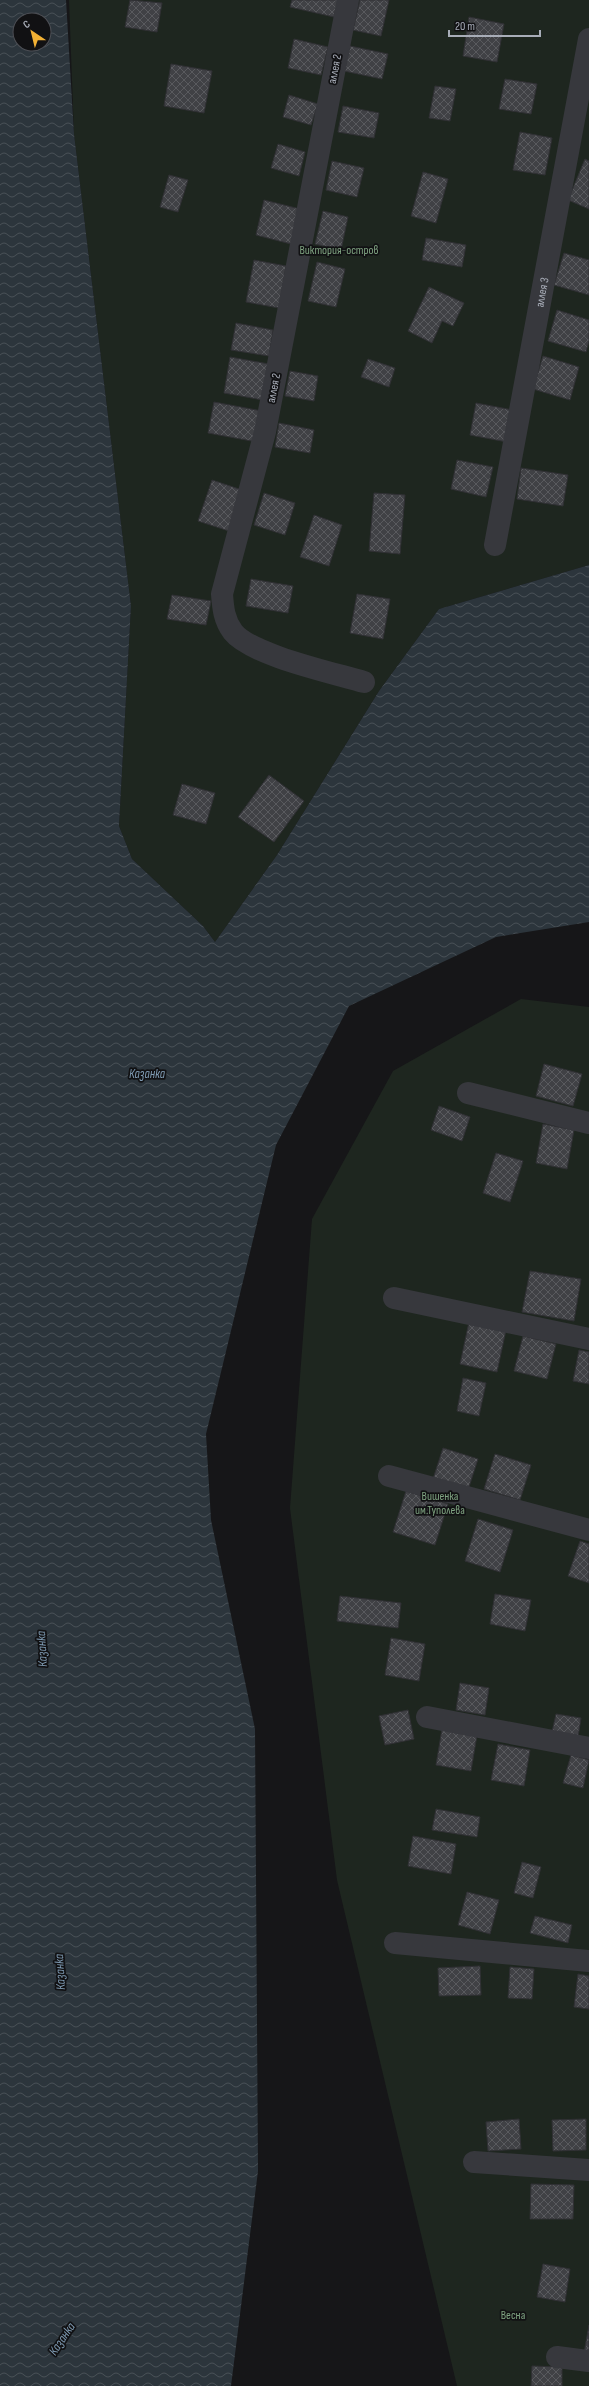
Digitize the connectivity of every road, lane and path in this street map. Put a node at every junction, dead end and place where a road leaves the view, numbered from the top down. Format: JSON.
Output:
{"nodes":[{"id":1,"x":348,"y":0,"type":"edge"},
{"id":2,"x":589,"y":39,"type":"edge"},
{"id":3,"x":495,"y":545,"type":"dead end"},
{"id":4,"x":364,"y":682,"type":"dead end"},
{"id":5,"x":468,"y":1093,"type":"dead end"},
{"id":6,"x":589,"y":1123,"type":"edge"},
{"id":7,"x":394,"y":1298,"type":"dead end"},
{"id":8,"x":589,"y":1339,"type":"edge"},
{"id":9,"x":389,"y":1476,"type":"dead end"},
{"id":10,"x":589,"y":1530,"type":"edge"},
{"id":11,"x":427,"y":1717,"type":"dead end"},
{"id":12,"x":589,"y":1748,"type":"edge"},
{"id":13,"x":394,"y":1943,"type":"dead end"},
{"id":14,"x":589,"y":1962,"type":"edge"},
{"id":15,"x":474,"y":2162,"type":"dead end"},
{"id":16,"x":589,"y":2170,"type":"edge"},
{"id":17,"x":557,"y":2357,"type":"dead end"},
{"id":18,"x":589,"y":2361,"type":"edge"}],
"edges":[{"from":1,"to":4,"type":"lane","name":"аллея 2"},
{"from":2,"to":3,"type":"lane","name":"аллея 3"},
{"from":5,"to":6,"type":"lane"},
{"from":7,"to":8,"type":"lane"},
{"from":9,"to":10,"type":"lane"},
{"from":11,"to":12,"type":"lane"},
{"from":13,"to":14,"type":"lane"},
{"from":15,"to":16,"type":"lane"},
{"from":17,"to":18,"type":"lane"}]}
